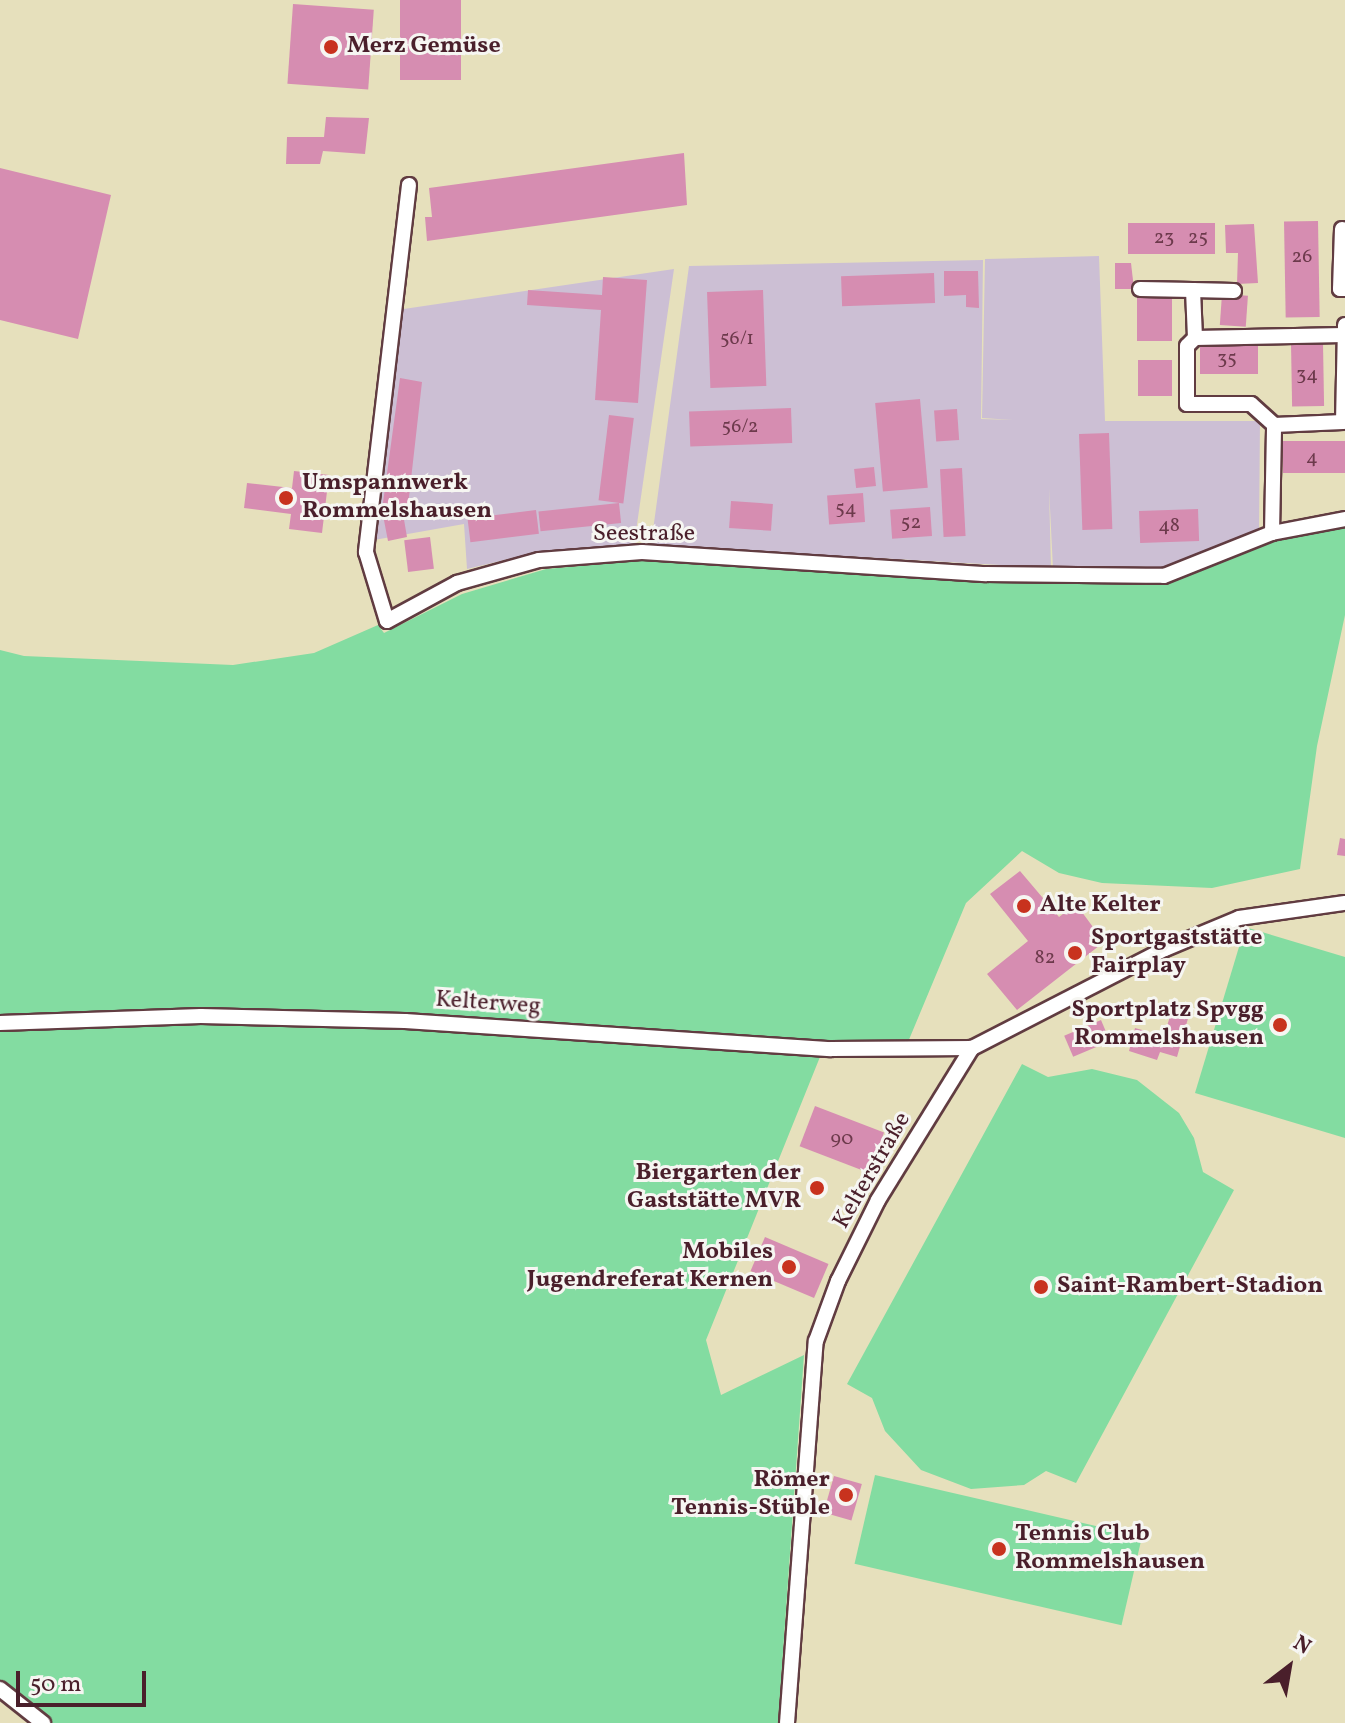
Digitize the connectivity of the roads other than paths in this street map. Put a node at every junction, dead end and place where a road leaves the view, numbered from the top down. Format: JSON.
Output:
{"nodes":[{"id":1,"x":409,"y":185,"type":"dead end"},
{"id":2,"x":1342,"y":229,"type":"dead end"},
{"id":3,"x":1140,"y":289,"type":"dead end"},
{"id":4,"x":1345,"y":289,"type":"edge"},
{"id":5,"x":1193,"y":290,"type":"junction"},
{"id":6,"x":1234,"y":291,"type":"dead end"},
{"id":7,"x":1345,"y":325,"type":"edge"},
{"id":8,"x":1344,"y":335,"type":"edge"},
{"id":9,"x":1195,"y":338,"type":"junction"},
{"id":10,"x":1344,"y":422,"type":"edge"},
{"id":11,"x":1274,"y":425,"type":"junction"},
{"id":12,"x":1345,"y":519,"type":"edge"},
{"id":13,"x":1272,"y":533,"type":"junction"},
{"id":14,"x":1345,"y":903,"type":"edge"},
{"id":15,"x":0,"y":1023,"type":"edge"},
{"id":16,"x":972,"y":1048,"type":"junction"},
{"id":17,"x":0,"y":1689,"type":"edge"},
{"id":18,"x":43,"y":1723,"type":"edge"},
{"id":19,"x":787,"y":1723,"type":"edge"}],
"edges":[{"from":1,"to":13,"type":"street","name":"Seestraße"},
{"from":2,"to":4,"type":"street"},
{"from":3,"to":5,"type":"street"},
{"from":5,"to":6,"type":"street"},
{"from":5,"to":9,"type":"street"},
{"from":7,"to":8,"type":"street"},
{"from":8,"to":9,"type":"street"},
{"from":8,"to":10,"type":"street"},
{"from":9,"to":11,"type":"street"},
{"from":10,"to":11,"type":"street"},
{"from":11,"to":13,"type":"street"},
{"from":12,"to":13,"type":"street","name":"Seestraße"},
{"from":14,"to":16,"type":"street"},
{"from":15,"to":16,"type":"street","name":"Kelterweg"},
{"from":16,"to":19,"type":"street","name":"Kelterstraße"},
{"from":17,"to":18,"type":"street"}]}
